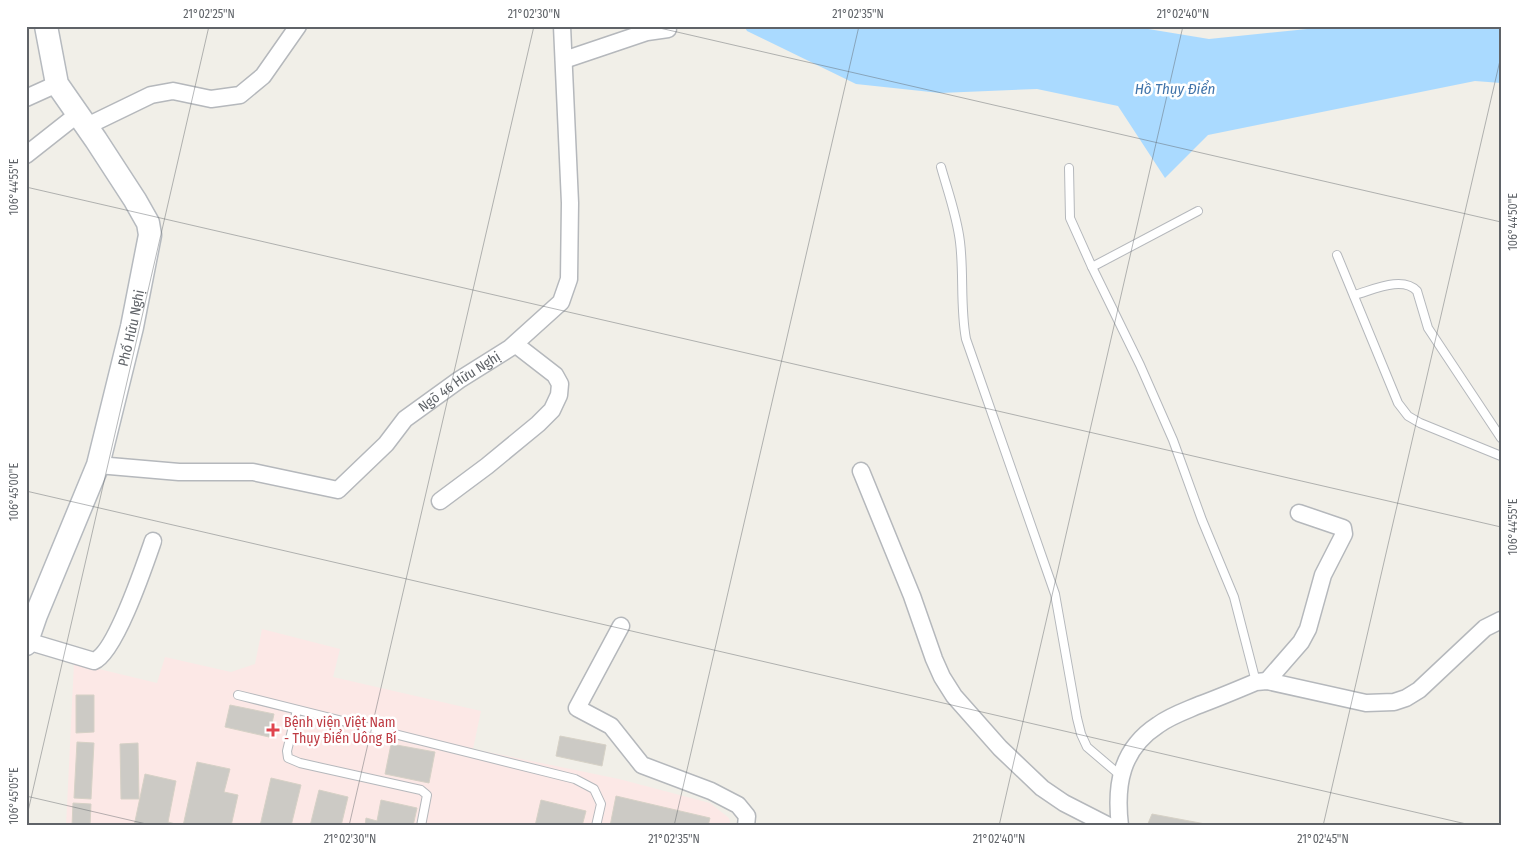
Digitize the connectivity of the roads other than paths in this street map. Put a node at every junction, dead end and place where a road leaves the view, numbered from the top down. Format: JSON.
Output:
{"nodes":[{"id":1,"x":46,"y":26,"type":"edge"},
{"id":2,"x":298,"y":26,"type":"edge"},
{"id":3,"x":562,"y":26,"type":"edge"},
{"id":4,"x":668,"y":29,"type":"dead end"},
{"id":5,"x":564,"y":60,"type":"junction"},
{"id":6,"x":56,"y":84,"type":"junction"},
{"id":7,"x":26,"y":98,"type":"edge"},
{"id":8,"x":82,"y":120,"type":"junction"},
{"id":9,"x":26,"y":154,"type":"edge"},
{"id":10,"x":941,"y":167,"type":"dead end"},
{"id":11,"x":1068,"y":168,"type":"dead end"},
{"id":12,"x":1198,"y":211,"type":"dead end"},
{"id":13,"x":1338,"y":255,"type":"dead end"},
{"id":14,"x":1092,"y":267,"type":"junction"},
{"id":15,"x":1354,"y":295,"type":"junction"},
{"id":16,"x":515,"y":344,"type":"junction"},
{"id":17,"x":1501,"y":438,"type":"edge"},
{"id":18,"x":1501,"y":456,"type":"edge"},
{"id":19,"x":98,"y":465,"type":"junction"},
{"id":20,"x":861,"y":471,"type":"dead end"},
{"id":21,"x":440,"y":501,"type":"dead end"},
{"id":22,"x":1298,"y":513,"type":"dead end"},
{"id":23,"x":153,"y":541,"type":"dead end"},
{"id":24,"x":31,"y":612,"type":"edge"},
{"id":25,"x":1499,"y":619,"type":"edge"},
{"id":26,"x":621,"y":626,"type":"dead end"},
{"id":27,"x":27,"y":643,"type":"edge"},
{"id":28,"x":1261,"y":682,"type":"junction"},
{"id":29,"x":238,"y":695,"type":"dead end"},
{"id":30,"x":297,"y":710,"type":"junction"},
{"id":31,"x":1121,"y":776,"type":"junction"},
{"id":32,"x":421,"y":826,"type":"edge"},
{"id":33,"x":596,"y":826,"type":"edge"},
{"id":34,"x":746,"y":826,"type":"edge"},
{"id":35,"x":1109,"y":826,"type":"edge"},
{"id":36,"x":1120,"y":826,"type":"edge"}],
"edges":[{"from":1,"to":6,"type":"main road","name":"Phố Hữu Nghị"},
{"from":2,"to":8,"type":"street"},
{"from":3,"to":5,"type":"street","name":"Ngõ 46 Hữu Nghị"},
{"from":4,"to":5,"type":"street"},
{"from":5,"to":16,"type":"street","name":"Ngõ 46 Hữu Nghị"},
{"from":6,"to":7,"type":"street"},
{"from":6,"to":8,"type":"main road","name":"Phố Hữu Nghị"},
{"from":8,"to":9,"type":"street"},
{"from":8,"to":19,"type":"main road","name":"Phố Hữu Nghị"},
{"from":10,"to":31,"type":"lane"},
{"from":11,"to":14,"type":"lane"},
{"from":12,"to":14,"type":"lane"},
{"from":13,"to":15,"type":"lane"},
{"from":14,"to":28,"type":"lane"},
{"from":15,"to":17,"type":"lane"},
{"from":15,"to":18,"type":"lane"},
{"from":16,"to":19,"type":"street","name":"Ngõ 46 Hữu Nghị"},
{"from":16,"to":21,"type":"street"},
{"from":19,"to":24,"type":"main road","name":"Phố Hữu Nghị"},
{"from":20,"to":35,"type":"street"},
{"from":22,"to":28,"type":"street"},
{"from":23,"to":27,"type":"street"},
{"from":24,"to":27,"type":"main road","name":"Phố Hữu Nghị"},
{"from":25,"to":28,"type":"street"},
{"from":26,"to":34,"type":"street"},
{"from":28,"to":31,"type":"street"},
{"from":29,"to":30,"type":"lane"},
{"from":30,"to":32,"type":"lane"},
{"from":30,"to":33,"type":"lane"},
{"from":31,"to":36,"type":"street"}]}
